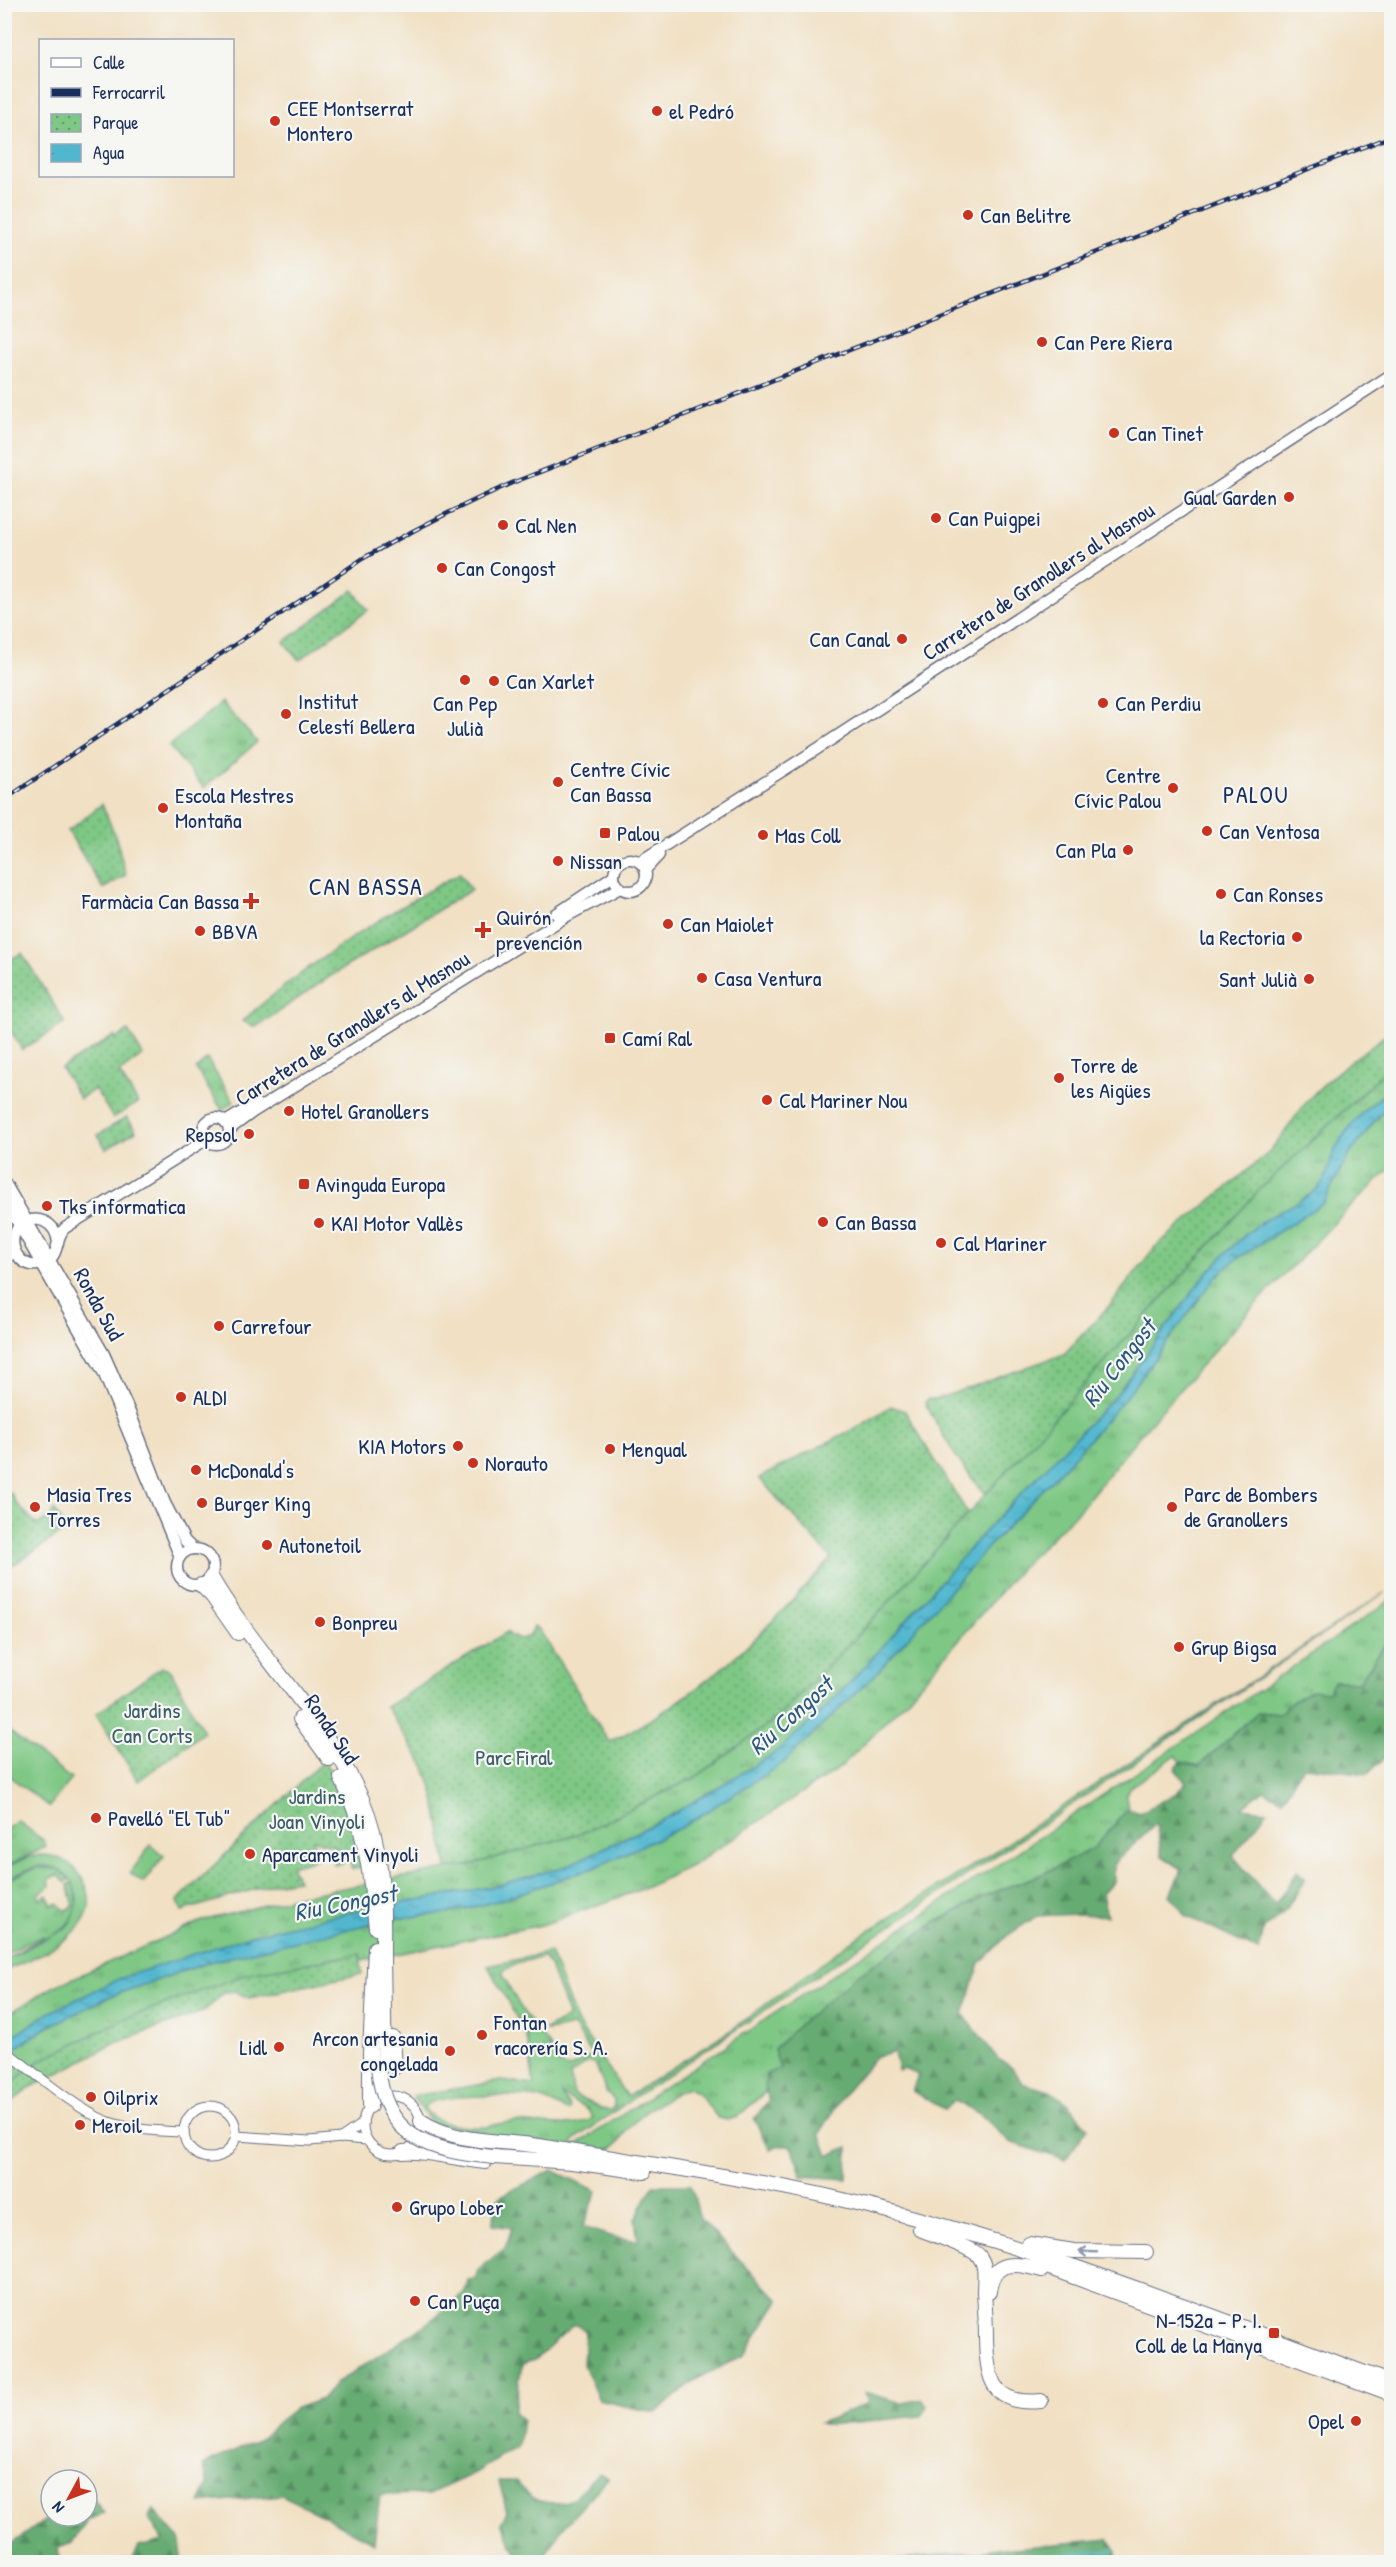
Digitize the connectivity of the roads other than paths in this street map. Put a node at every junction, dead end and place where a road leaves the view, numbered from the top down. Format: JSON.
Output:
{"nodes":[{"id":1,"x":1392,"y":374,"type":"edge"},
{"id":2,"x":642,"y":866,"type":"junction"},
{"id":3,"x":613,"y":876,"type":"junction"},
{"id":4,"x":620,"y":888,"type":"junction"},
{"id":5,"x":228,"y":1125,"type":"junction"},
{"id":6,"x":203,"y":1138,"type":"junction"},
{"id":7,"x":4,"y":1181,"type":"edge"},
{"id":8,"x":4,"y":1199,"type":"edge"},
{"id":9,"x":24,"y":1222,"type":"junction"},
{"id":10,"x":53,"y":1227,"type":"junction"},
{"id":11,"x":58,"y":1243,"type":"junction"},
{"id":12,"x":15,"y":1253,"type":"junction"},
{"id":13,"x":4,"y":1260,"type":"edge"},
{"id":14,"x":46,"y":1261,"type":"junction"},
{"id":15,"x":193,"y":1549,"type":"junction"},
{"id":16,"x":180,"y":1557,"type":"junction"},
{"id":17,"x":206,"y":1581,"type":"junction"},
{"id":18,"x":366,"y":1794,"type":"dead end"},
{"id":19,"x":372,"y":1842,"type":"junction"},
{"id":20,"x":382,"y":1994,"type":"junction"},
{"id":21,"x":4,"y":2050,"type":"edge"},
{"id":22,"x":370,"y":2106,"type":"junction"},
{"id":23,"x":421,"y":2121,"type":"junction"},
{"id":24,"x":363,"y":2122,"type":"junction"},
{"id":25,"x":184,"y":2132,"type":"junction"},
{"id":26,"x":236,"y":2136,"type":"junction"},
{"id":27,"x":341,"y":2138,"type":"junction"},
{"id":28,"x":367,"y":2140,"type":"junction"},
{"id":29,"x":403,"y":2152,"type":"junction"},
{"id":30,"x":496,"y":2153,"type":"junction"},
{"id":31,"x":637,"y":2162,"type":"junction"},
{"id":32,"x":580,"y":2165,"type":"junction"},
{"id":33,"x":920,"y":2229,"type":"junction"},
{"id":34,"x":990,"y":2239,"type":"junction"},
{"id":35,"x":1146,"y":2252,"type":"dead end"},
{"id":36,"x":1057,"y":2272,"type":"junction"},
{"id":37,"x":986,"y":2300,"type":"junction"},
{"id":38,"x":1392,"y":2383,"type":"edge"},
{"id":39,"x":1392,"y":2394,"type":"edge"},
{"id":40,"x":1041,"y":2401,"type":"dead end"}],
"edges":[{"from":1,"to":2,"type":"main road","name":"Carretera de Granollers al Masnou"},
{"from":2,"to":3,"type":"main road"},
{"from":2,"to":4,"type":"main road"},
{"from":3,"to":4,"type":"main road"},
{"from":3,"to":5,"type":"main road","name":"Carretera de Granollers al Masnou"},
{"from":4,"to":5,"type":"main road","name":"Carretera de Granollers al Masnou"},
{"from":5,"to":6,"type":"main road"},
{"from":5,"to":6,"type":"main road"},
{"from":6,"to":10,"type":"main road"},
{"from":6,"to":11,"type":"main road"},
{"from":7,"to":9,"type":"main road","name":"Ronda Sud"},
{"from":8,"to":9,"type":"main road","name":"Ronda Sud"},
{"from":9,"to":10,"type":"main road"},
{"from":9,"to":12,"type":"main road"},
{"from":9,"to":14,"type":"main road","name":"Ronda Sud"},
{"from":10,"to":11,"type":"main road"},
{"from":11,"to":14,"type":"main road"},
{"from":12,"to":13,"type":"street"},
{"from":12,"to":14,"type":"main road"},
{"from":14,"to":15,"type":"main road","name":"Ronda Sud"},
{"from":14,"to":16,"type":"main road","name":"Ronda Sud"},
{"from":15,"to":16,"type":"main road"},
{"from":15,"to":17,"type":"main road"},
{"from":16,"to":17,"type":"main road"},
{"from":17,"to":19,"type":"highway","name":"Ronda Sud"},
{"from":17,"to":19,"type":"highway","name":"Ronda Sud"},
{"from":18,"to":19,"type":"highway"},
{"from":19,"to":20,"type":"highway","name":"Ronda Sud"},
{"from":20,"to":22,"type":"highway"},
{"from":20,"to":30,"type":"highway","name":"Ronda Sud","bridge":true},
{"from":21,"to":25,"type":"street"},
{"from":22,"to":23,"type":"street"},
{"from":22,"to":24,"type":"street"},
{"from":23,"to":29,"type":"street"},
{"from":23,"to":31,"type":"highway"},
{"from":24,"to":27,"type":"street"},
{"from":24,"to":28,"type":"street"},
{"from":25,"to":26,"type":"street"},
{"from":25,"to":26,"type":"street"},
{"from":26,"to":27,"type":"street"},
{"from":27,"to":28,"type":"street"},
{"from":28,"to":29,"type":"street"},
{"from":29,"to":32,"type":"highway"},
{"from":30,"to":31,"type":"highway"},
{"from":30,"to":32,"type":"highway"},
{"from":31,"to":34,"type":"highway"},
{"from":32,"to":33,"type":"highway"},
{"from":33,"to":36,"type":"highway"},
{"from":33,"to":37,"type":"highway"},
{"from":35,"to":34,"type":"highway","one_way":true},
{"from":34,"to":38,"type":"highway"},
{"from":36,"to":37,"type":"highway"},
{"from":36,"to":39,"type":"highway"},
{"from":37,"to":40,"type":"highway"}]}
